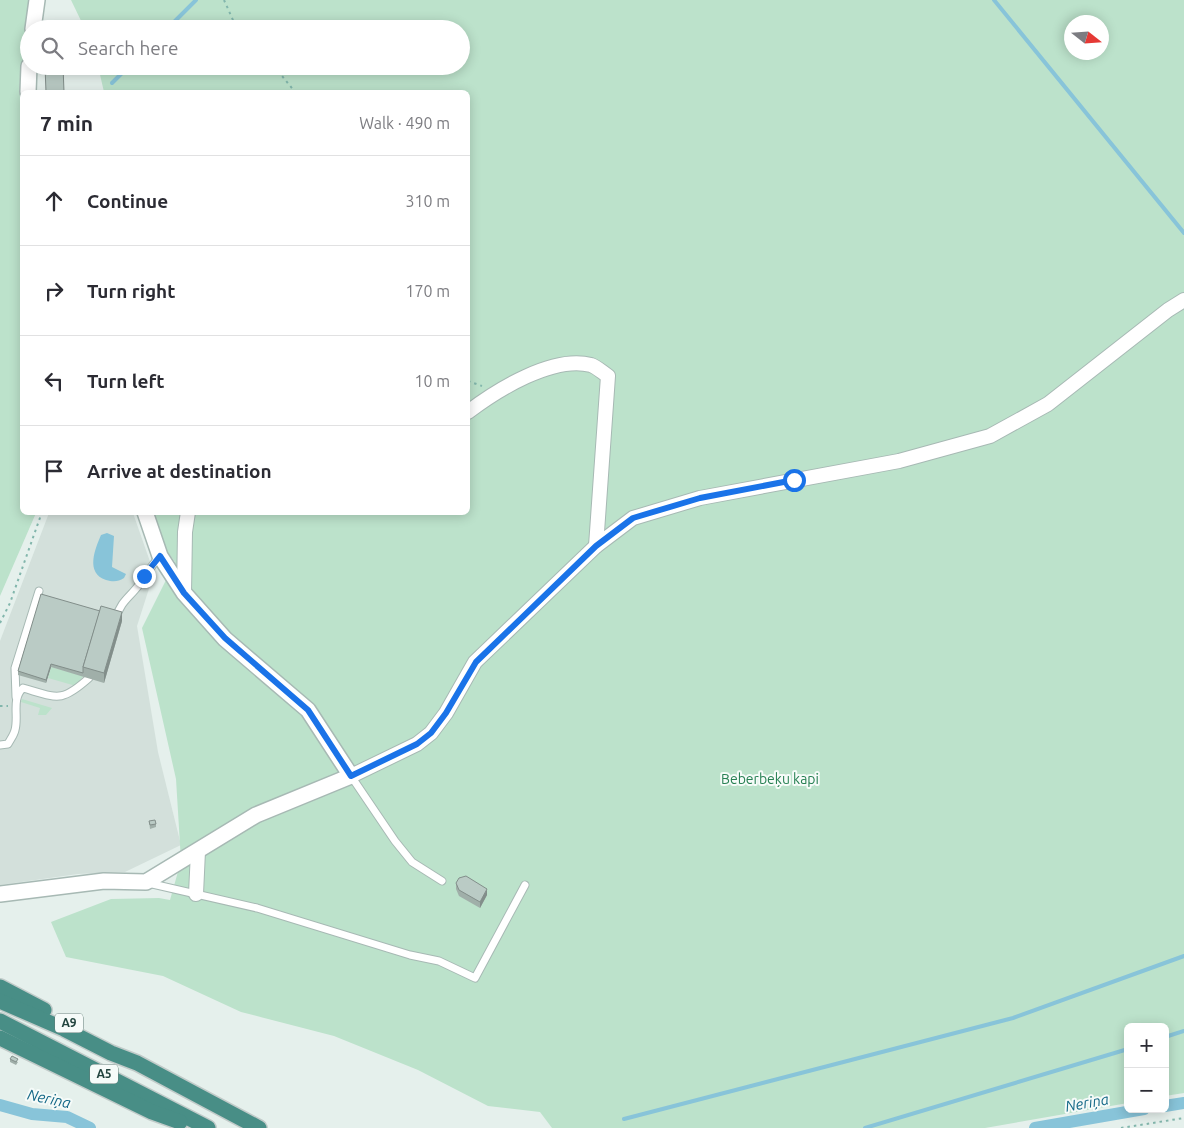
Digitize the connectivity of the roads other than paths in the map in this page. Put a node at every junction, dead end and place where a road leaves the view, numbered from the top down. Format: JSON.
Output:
{"nodes":[{"id":1,"x":37,"y":0,"type":"edge"},
{"id":2,"x":35,"y":20,"type":"edge"},
{"id":3,"x":29,"y":75,"type":"edge"},
{"id":4,"x":28,"y":90,"type":"edge"},
{"id":5,"x":1184,"y":300,"type":"edge"},
{"id":6,"x":470,"y":411,"type":"edge"},
{"id":7,"x":146,"y":515,"type":"edge"},
{"id":8,"x":188,"y":515,"type":"edge"},
{"id":9,"x":596,"y":546,"type":"junction"},
{"id":10,"x":160,"y":556,"type":"junction"},
{"id":11,"x":39,"y":591,"type":"dead end"},
{"id":12,"x":184,"y":593,"type":"junction"},
{"id":13,"x":116,"y":619,"type":"edge"},
{"id":14,"x":89,"y":678,"type":"edge"},
{"id":15,"x":16,"y":701,"type":"junction"},
{"id":16,"x":0,"y":745,"type":"edge"},
{"id":17,"x":351,"y":776,"type":"junction"},
{"id":18,"x":198,"y":850,"type":"junction"},
{"id":19,"x":442,"y":881,"type":"dead end"},
{"id":20,"x":146,"y":882,"type":"junction"},
{"id":21,"x":525,"y":885,"type":"dead end"},
{"id":22,"x":0,"y":894,"type":"edge"},
{"id":23,"x":196,"y":894,"type":"junction"},
{"id":24,"x":0,"y":987,"type":"edge"},
{"id":25,"x":0,"y":1001,"type":"edge"},
{"id":26,"x":0,"y":1021,"type":"edge"},
{"id":27,"x":0,"y":1038,"type":"edge"},
{"id":28,"x":137,"y":1063,"type":"junction"},
{"id":29,"x":195,"y":1128,"type":"edge"},
{"id":30,"x":208,"y":1128,"type":"edge"},
{"id":31,"x":259,"y":1128,"type":"edge"}],
"edges":[{"from":1,"to":2,"type":"street"},
{"from":3,"to":4,"type":"street"},
{"from":5,"to":9,"type":"street"},
{"from":6,"to":9,"type":"street"},
{"from":7,"to":10,"type":"street"},
{"from":8,"to":12,"type":"street"},
{"from":9,"to":17,"type":"street"},
{"from":10,"to":12,"type":"street"},
{"from":10,"to":13,"type":"lane"},
{"from":11,"to":15,"type":"lane"},
{"from":12,"to":17,"type":"street"},
{"from":14,"to":15,"type":"lane"},
{"from":15,"to":16,"type":"lane"},
{"from":17,"to":18,"type":"street"},
{"from":17,"to":19,"type":"lane"},
{"from":18,"to":20,"type":"street"},
{"from":18,"to":23,"type":"street"},
{"from":20,"to":22,"type":"street"},
{"from":20,"to":23,"type":"lane"},
{"from":21,"to":23,"type":"lane"},
{"from":24,"to":28,"type":"highway","number":"A9"},
{"from":25,"to":28,"type":"highway","number":"A5"},
{"from":26,"to":30,"type":"highway","number":"A5"},
{"from":27,"to":29,"type":"highway"},
{"from":28,"to":31,"type":"highway","number":"A5"}]}
